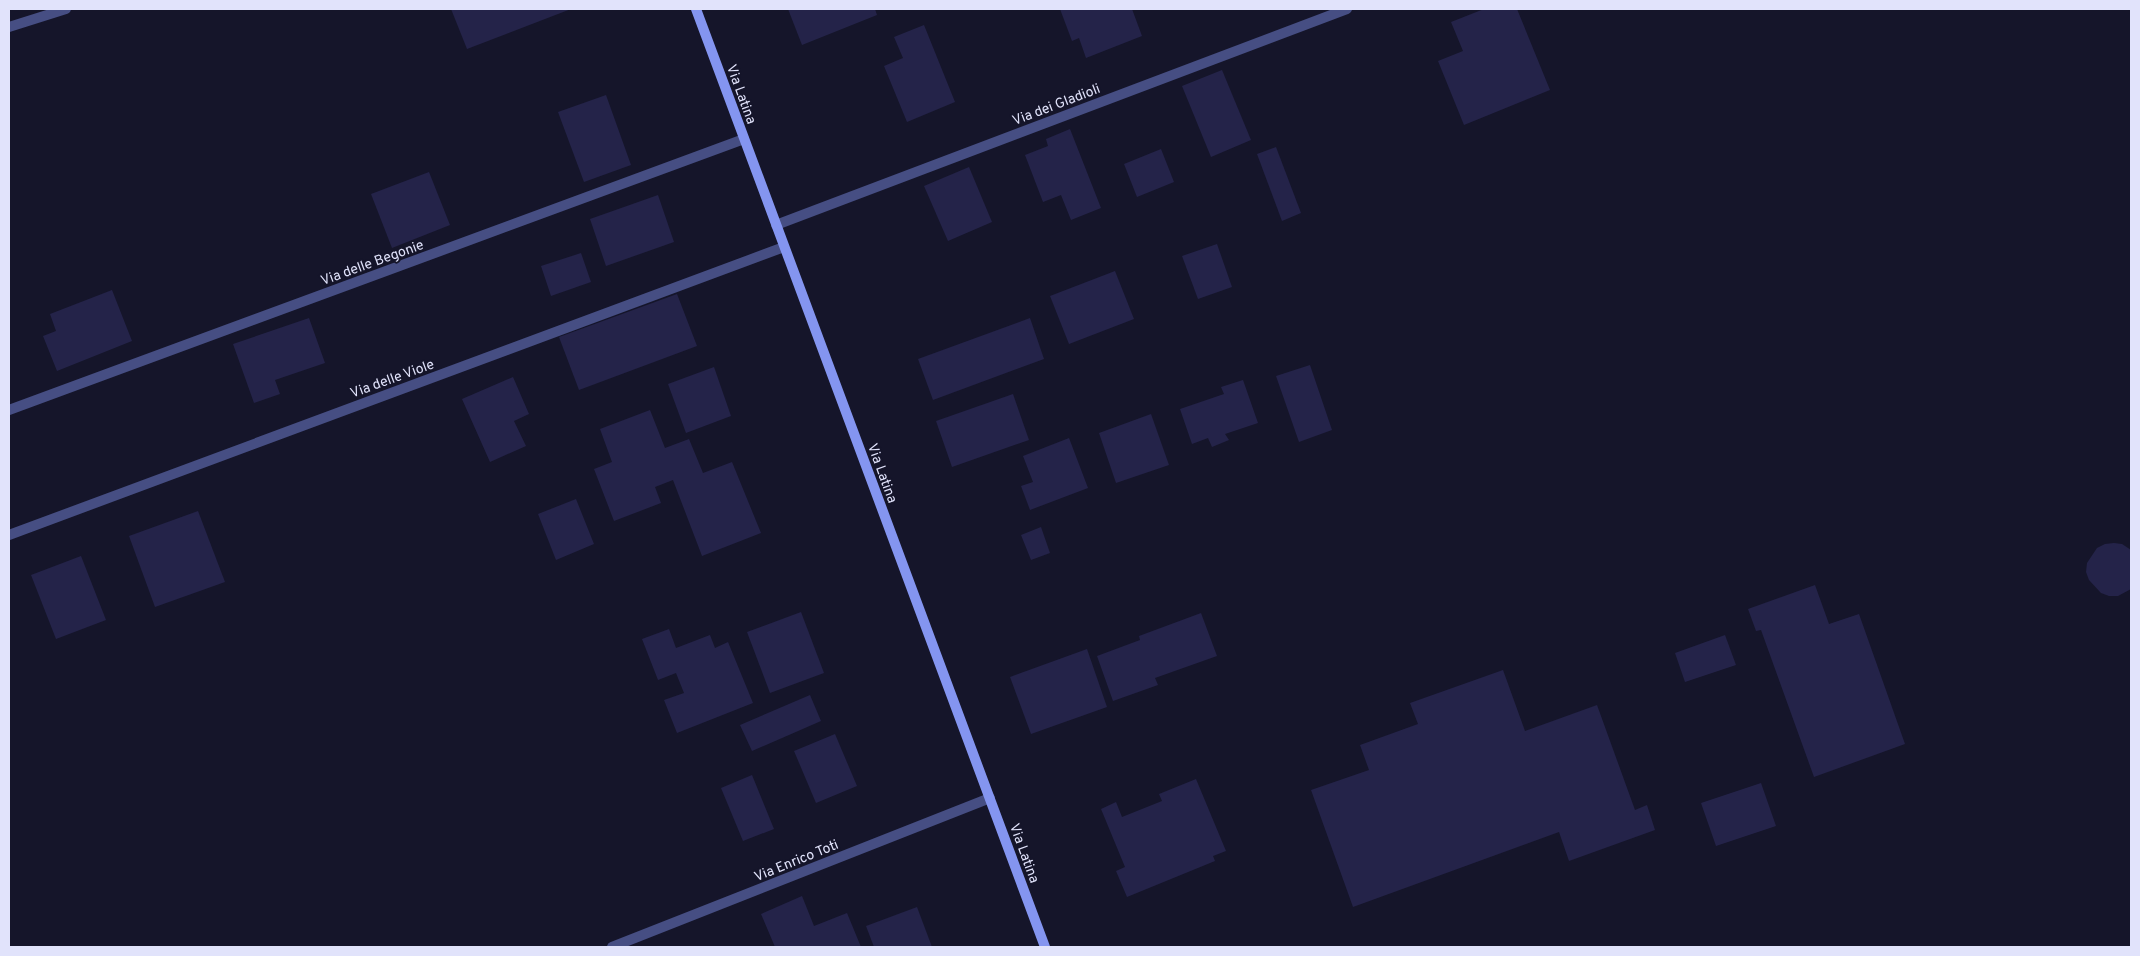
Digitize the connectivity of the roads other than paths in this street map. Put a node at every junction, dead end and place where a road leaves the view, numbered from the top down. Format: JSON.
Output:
{"nodes":[{"id":1,"x":66,"y":9,"type":"edge"},
{"id":2,"x":696,"y":9,"type":"edge"},
{"id":3,"x":1346,"y":9,"type":"edge"},
{"id":4,"x":9,"y":27,"type":"edge"},
{"id":5,"x":744,"y":138,"type":"junction"},
{"id":6,"x":776,"y":225,"type":"junction"},
{"id":7,"x":784,"y":247,"type":"junction"},
{"id":8,"x":9,"y":410,"type":"edge"},
{"id":9,"x":9,"y":535,"type":"edge"},
{"id":10,"x":990,"y":798,"type":"junction"},
{"id":11,"x":612,"y":947,"type":"edge"},
{"id":12,"x":1045,"y":947,"type":"edge"}],
"edges":[{"from":1,"to":4,"type":"street"},
{"from":2,"to":5,"type":"main road","name":"Via Latina"},
{"from":3,"to":6,"type":"street","name":"Via dei Gladioli"},
{"from":5,"to":6,"type":"main road","name":"Via Latina"},
{"from":5,"to":8,"type":"street","name":"Via delle Begonie"},
{"from":6,"to":7,"type":"main road","name":"Via Latina"},
{"from":7,"to":9,"type":"street","name":"Via delle Viole"},
{"from":7,"to":10,"type":"main road","name":"Via Latina"},
{"from":10,"to":11,"type":"street","name":"Via Enrico Toti"},
{"from":10,"to":12,"type":"main road","name":"Via Latina"}]}
